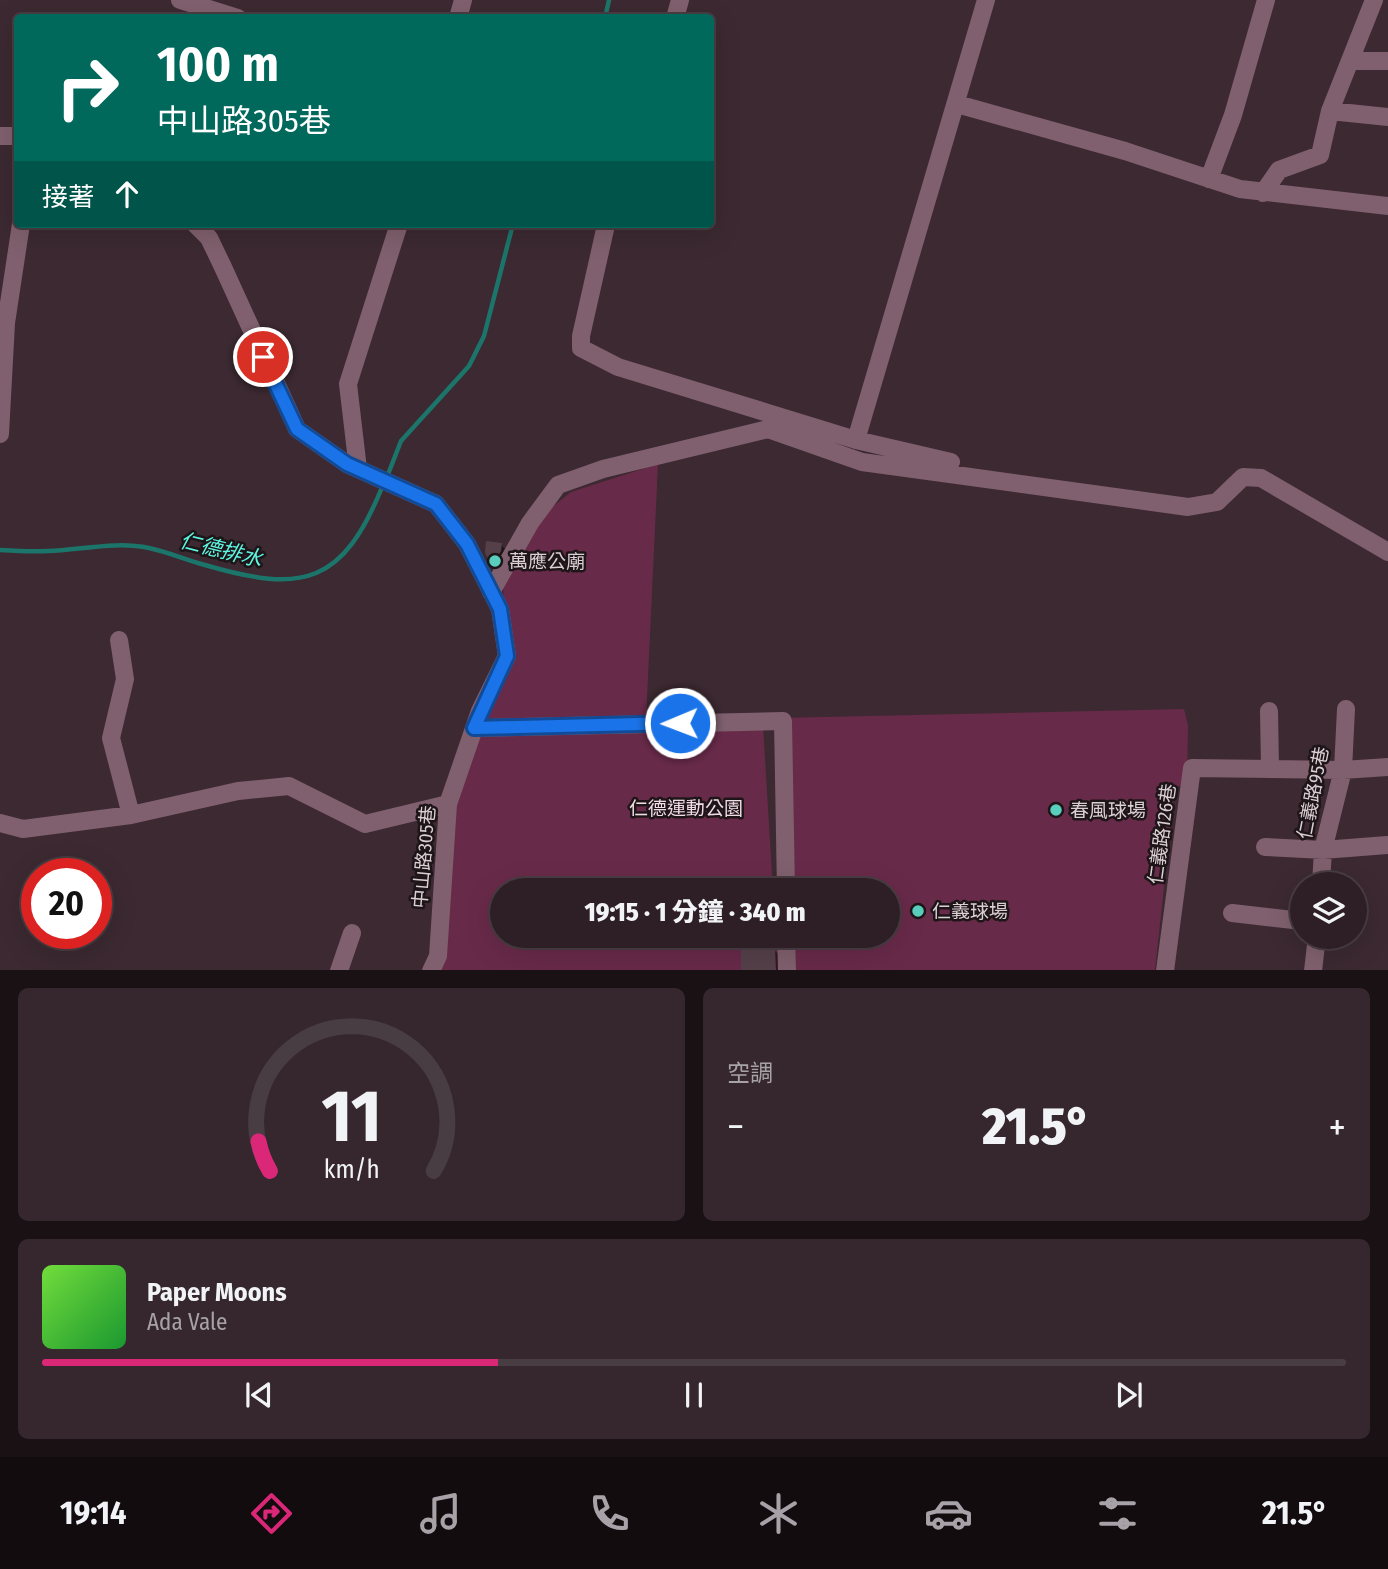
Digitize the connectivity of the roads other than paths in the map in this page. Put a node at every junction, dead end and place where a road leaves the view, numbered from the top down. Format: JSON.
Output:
{"nodes":[{"id":1,"x":180,"y":0,"type":"edge"},
{"id":2,"x":986,"y":0,"type":"edge"},
{"id":3,"x":1266,"y":0,"type":"edge"},
{"id":4,"x":1374,"y":0,"type":"edge"},
{"id":5,"x":225,"y":14,"type":"edge"},
{"id":6,"x":1350,"y":61,"type":"junction"},
{"id":7,"x":1388,"y":61,"type":"edge"},
{"id":8,"x":957,"y":104,"type":"junction"},
{"id":9,"x":1330,"y":111,"type":"junction"},
{"id":10,"x":1388,"y":117,"type":"edge"},
{"id":11,"x":1209,"y":179,"type":"junction"},
{"id":12,"x":1263,"y":193,"type":"junction"},
{"id":13,"x":1388,"y":206,"type":"edge"},
{"id":14,"x":20,"y":228,"type":"edge"},
{"id":15,"x":199,"y":228,"type":"edge"},
{"id":16,"x":397,"y":228,"type":"edge"},
{"id":17,"x":605,"y":228,"type":"edge"},
{"id":18,"x":0,"y":435,"type":"edge"},
{"id":19,"x":856,"y":440,"type":"junction"},
{"id":20,"x":951,"y":462,"type":"dead end"},
{"id":21,"x":358,"y":469,"type":"junction"},
{"id":22,"x":1388,"y":552,"type":"edge"},
{"id":23,"x":491,"y":592,"type":"junction"},
{"id":24,"x":119,"y":639,"type":"dead end"},
{"id":25,"x":1346,"y":709,"type":"dead end"},
{"id":26,"x":1269,"y":711,"type":"dead end"},
{"id":27,"x":474,"y":728,"type":"junction"},
{"id":28,"x":1270,"y":767,"type":"junction"},
{"id":29,"x":1388,"y":767,"type":"edge"},
{"id":30,"x":1343,"y":770,"type":"junction"},
{"id":31,"x":448,"y":804,"type":"junction"},
{"id":32,"x":131,"y":815,"type":"junction"},
{"id":33,"x":0,"y":823,"type":"edge"},
{"id":34,"x":1387,"y":845,"type":"edge"},
{"id":35,"x":1265,"y":847,"type":"dead end"},
{"id":36,"x":1323,"y":850,"type":"junction"},
{"id":37,"x":1322,"y":872,"type":"edge"},
{"id":38,"x":786,"y":878,"type":"edge"},
{"id":39,"x":1232,"y":914,"type":"dead end"},
{"id":40,"x":1290,"y":919,"type":"edge"},
{"id":41,"x":352,"y":933,"type":"dead end"},
{"id":42,"x":786,"y":948,"type":"edge"},
{"id":43,"x":1316,"y":949,"type":"edge"},
{"id":44,"x":339,"y":970,"type":"edge"},
{"id":45,"x":431,"y":970,"type":"edge"},
{"id":46,"x":787,"y":970,"type":"edge"},
{"id":47,"x":1165,"y":970,"type":"edge"},
{"id":48,"x":1313,"y":970,"type":"edge"}],
"edges":[{"from":1,"to":5,"type":"street"},
{"from":2,"to":8,"type":"street"},
{"from":3,"to":11,"type":"street"},
{"from":4,"to":6,"type":"street"},
{"from":6,"to":7,"type":"street"},
{"from":6,"to":9,"type":"street"},
{"from":8,"to":11,"type":"street"},
{"from":8,"to":19,"type":"street"},
{"from":9,"to":10,"type":"street"},
{"from":9,"to":12,"type":"street"},
{"from":11,"to":12,"type":"street"},
{"from":12,"to":13,"type":"street"},
{"from":14,"to":18,"type":"street"},
{"from":15,"to":21,"type":"street","name":"中山路305巷"},
{"from":16,"to":21,"type":"street"},
{"from":17,"to":19,"type":"street"},
{"from":19,"to":20,"type":"street"},
{"from":21,"to":23,"type":"street","name":"中山路305巷"},
{"from":22,"to":23,"type":"street"},
{"from":23,"to":27,"type":"street","name":"中山路305巷"},
{"from":24,"to":32,"type":"street"},
{"from":25,"to":30,"type":"street","name":"仁義路95巷"},
{"from":26,"to":28,"type":"street"},
{"from":27,"to":31,"type":"street","name":"中山路305巷"},
{"from":27,"to":38,"type":"street"},
{"from":28,"to":30,"type":"street","name":"仁義路126巷"},
{"from":28,"to":47,"type":"street","name":"仁義路126巷"},
{"from":29,"to":30,"type":"street","name":"仁義路126巷"},
{"from":30,"to":36,"type":"street","name":"仁義路95巷"},
{"from":31,"to":32,"type":"street"},
{"from":31,"to":45,"type":"street","name":"中山路305巷"},
{"from":32,"to":33,"type":"street"},
{"from":34,"to":36,"type":"street"},
{"from":35,"to":36,"type":"street"},
{"from":36,"to":37,"type":"street","name":"仁義路95巷"},
{"from":39,"to":40,"type":"street"},
{"from":41,"to":44,"type":"street"},
{"from":42,"to":46,"type":"street"},
{"from":43,"to":48,"type":"street"}]}
